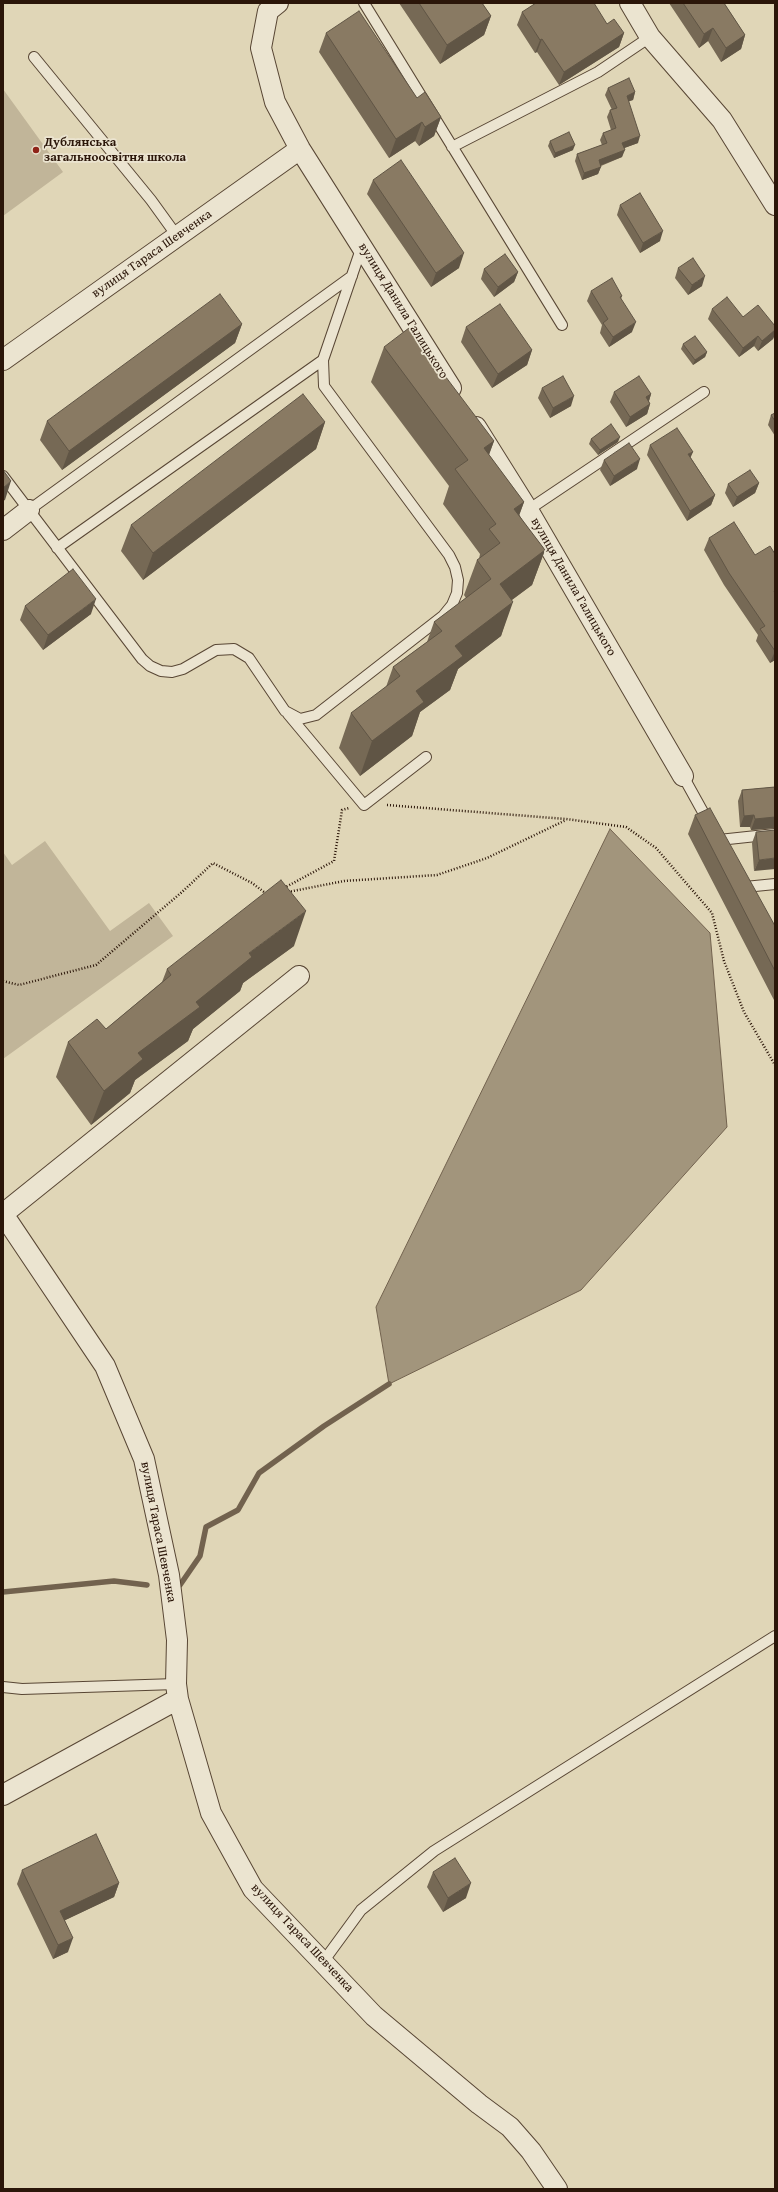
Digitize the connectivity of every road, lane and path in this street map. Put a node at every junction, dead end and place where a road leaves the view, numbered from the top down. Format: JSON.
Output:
{"nodes":[{"id":1,"x":278,"y":3,"type":"edge"},
{"id":2,"x":364,"y":3,"type":"edge"},
{"id":3,"x":630,"y":3,"type":"edge"},
{"id":4,"x":650,"y":37,"type":"junction"},
{"id":5,"x":34,"y":57,"type":"dead end"},
{"id":6,"x":452,"y":148,"type":"junction"},
{"id":7,"x":300,"y":149,"type":"junction"},
{"id":8,"x":775,"y":205,"type":"edge"},
{"id":9,"x":177,"y":236,"type":"junction"},
{"id":10,"x":362,"y":246,"type":"junction"},
{"id":11,"x":352,"y":276,"type":"junction"},
{"id":12,"x":562,"y":325,"type":"dead end"},
{"id":13,"x":3,"y":360,"type":"edge"},
{"id":14,"x":323,"y":360,"type":"junction"},
{"id":15,"x":704,"y":392,"type":"dead end"},
{"id":16,"x":3,"y":476,"type":"edge"},
{"id":17,"x":29,"y":510,"type":"junction"},
{"id":18,"x":528,"y":510,"type":"junction"},
{"id":19,"x":3,"y":530,"type":"edge"},
{"id":20,"x":58,"y":548,"type":"junction"},
{"id":21,"x":285,"y":711,"type":"junction"},
{"id":22,"x":426,"y":757,"type":"dead end"},
{"id":23,"x":683,"y":776,"type":"joint"},
{"id":24,"x":364,"y":805,"type":"junction"},
{"id":25,"x":566,"y":819,"type":"junction"},
{"id":26,"x":775,"y":834,"type":"edge"},
{"id":27,"x":775,"y":884,"type":"edge"},
{"id":28,"x":745,"y":887,"type":"edge"},
{"id":29,"x":282,"y":889,"type":"edge"},
{"id":30,"x":284,"y":893,"type":"edge"},
{"id":31,"x":269,"y":896,"type":"edge"},
{"id":32,"x":299,"y":976,"type":"dead end"},
{"id":33,"x":3,"y":981,"type":"edge"},
{"id":34,"x":775,"y":1064,"type":"edge"},
{"id":35,"x":3,"y":1214,"type":"edge"},
{"id":36,"x":775,"y":1636,"type":"edge"},
{"id":37,"x":3,"y":1687,"type":"edge"},
{"id":38,"x":177,"y":1692,"type":"junction"},
{"id":39,"x":3,"y":1795,"type":"edge"},
{"id":40,"x":322,"y":1962,"type":"junction"},
{"id":41,"x":557,"y":2189,"type":"edge"}],
"edges":[{"from":1,"to":7,"type":"street","name":"вулиця Данила Галицького"},
{"from":2,"to":6,"type":"lane"},
{"from":3,"to":4,"type":"street"},
{"from":4,"to":6,"type":"lane"},
{"from":4,"to":8,"type":"street"},
{"from":5,"to":9,"type":"lane"},
{"from":6,"to":12,"type":"lane"},
{"from":7,"to":9,"type":"street","name":"вулиця Тараса Шевченка"},
{"from":7,"to":10,"type":"street","name":"вулиця Данила Галицького"},
{"from":9,"to":13,"type":"street","name":"вулиця Тараса Шевченка"},
{"from":10,"to":11,"type":"lane"},
{"from":10,"to":18,"type":"street","name":"вулиця Данила Галицького"},
{"from":11,"to":14,"type":"lane"},
{"from":11,"to":17,"type":"lane"},
{"from":14,"to":20,"type":"lane"},
{"from":14,"to":21,"type":"lane"},
{"from":15,"to":18,"type":"lane"},
{"from":16,"to":17,"type":"lane"},
{"from":17,"to":19,"type":"street"},
{"from":17,"to":20,"type":"lane"},
{"from":18,"to":23,"type":"street","name":"вулиця Данила Галицького"},
{"from":20,"to":21,"type":"lane"},
{"from":21,"to":24,"type":"lane"},
{"from":22,"to":24,"type":"lane"},
{"from":23,"to":26,"type":"lane"},
{"from":24,"to":25,"type":"path"},
{"from":24,"to":29,"type":"path"},
{"from":25,"to":30,"type":"path"},
{"from":25,"to":34,"type":"path"},
{"from":27,"to":28,"type":"lane"},
{"from":31,"to":33,"type":"path"},
{"from":32,"to":35,"type":"street"},
{"from":35,"to":38,"type":"street","name":"вулиця Тараса Шевченка"},
{"from":36,"to":40,"type":"lane"},
{"from":37,"to":38,"type":"lane"},
{"from":38,"to":39,"type":"street"},
{"from":38,"to":40,"type":"street","name":"вулиця Тараса Шевченка"},
{"from":40,"to":41,"type":"street","name":"вулиця Тараса Шевченка"}]}
